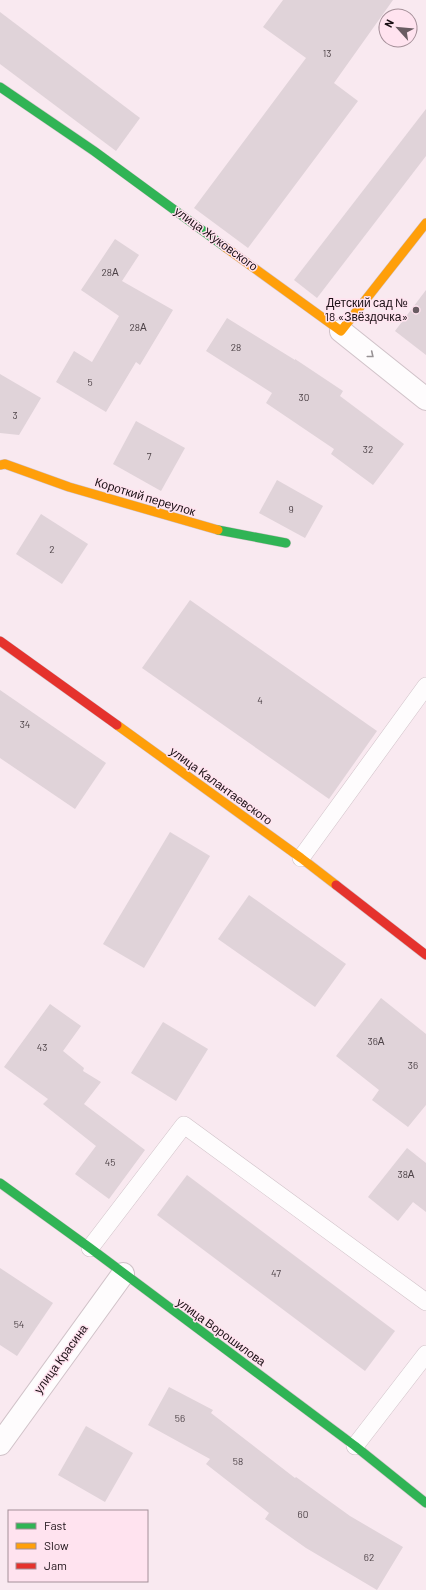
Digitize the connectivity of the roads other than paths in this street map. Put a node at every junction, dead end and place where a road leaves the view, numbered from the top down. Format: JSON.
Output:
{"nodes":[{"id":1,"x":0,"y":87,"type":"edge"},
{"id":2,"x":426,"y":222,"type":"edge"},
{"id":3,"x":341,"y":331,"type":"junction"},
{"id":4,"x":426,"y":399,"type":"edge"},
{"id":5,"x":0,"y":465,"type":"edge"},
{"id":6,"x":286,"y":543,"type":"dead end"},
{"id":7,"x":0,"y":642,"type":"edge"},
{"id":8,"x":426,"y":686,"type":"edge"},
{"id":9,"x":301,"y":858,"type":"junction"},
{"id":10,"x":426,"y":955,"type":"edge"},
{"id":11,"x":0,"y":1183,"type":"edge"},
{"id":12,"x":90,"y":1248,"type":"junction"},
{"id":13,"x":123,"y":1274,"type":"junction"},
{"id":14,"x":426,"y":1302,"type":"edge"},
{"id":15,"x":426,"y":1354,"type":"edge"},
{"id":16,"x":0,"y":1444,"type":"edge"},
{"id":17,"x":355,"y":1446,"type":"junction"},
{"id":18,"x":426,"y":1503,"type":"edge"}],
"edges":[{"from":1,"to":3,"type":"street","name":"улица Жуковского"},
{"from":2,"to":3,"type":"street"},
{"from":3,"to":4,"type":"street","name":"улица Жуковского","one_way":true},
{"from":5,"to":6,"type":"street","name":"Короткий переулок"},
{"from":7,"to":9,"type":"street","name":"улица Калантаевского"},
{"from":8,"to":9,"type":"lane"},
{"from":9,"to":10,"type":"street","name":"улица Калантаевского"},
{"from":11,"to":12,"type":"street","name":"улица Ворошилова"},
{"from":12,"to":13,"type":"street","name":"улица Ворошилова"},
{"from":12,"to":14,"type":"lane"},
{"from":13,"to":16,"type":"street","name":"улица Красина"},
{"from":13,"to":17,"type":"street","name":"улица Ворошилова"},
{"from":15,"to":17,"type":"lane"},
{"from":17,"to":18,"type":"street","name":"улица Ворошилова"}]}
